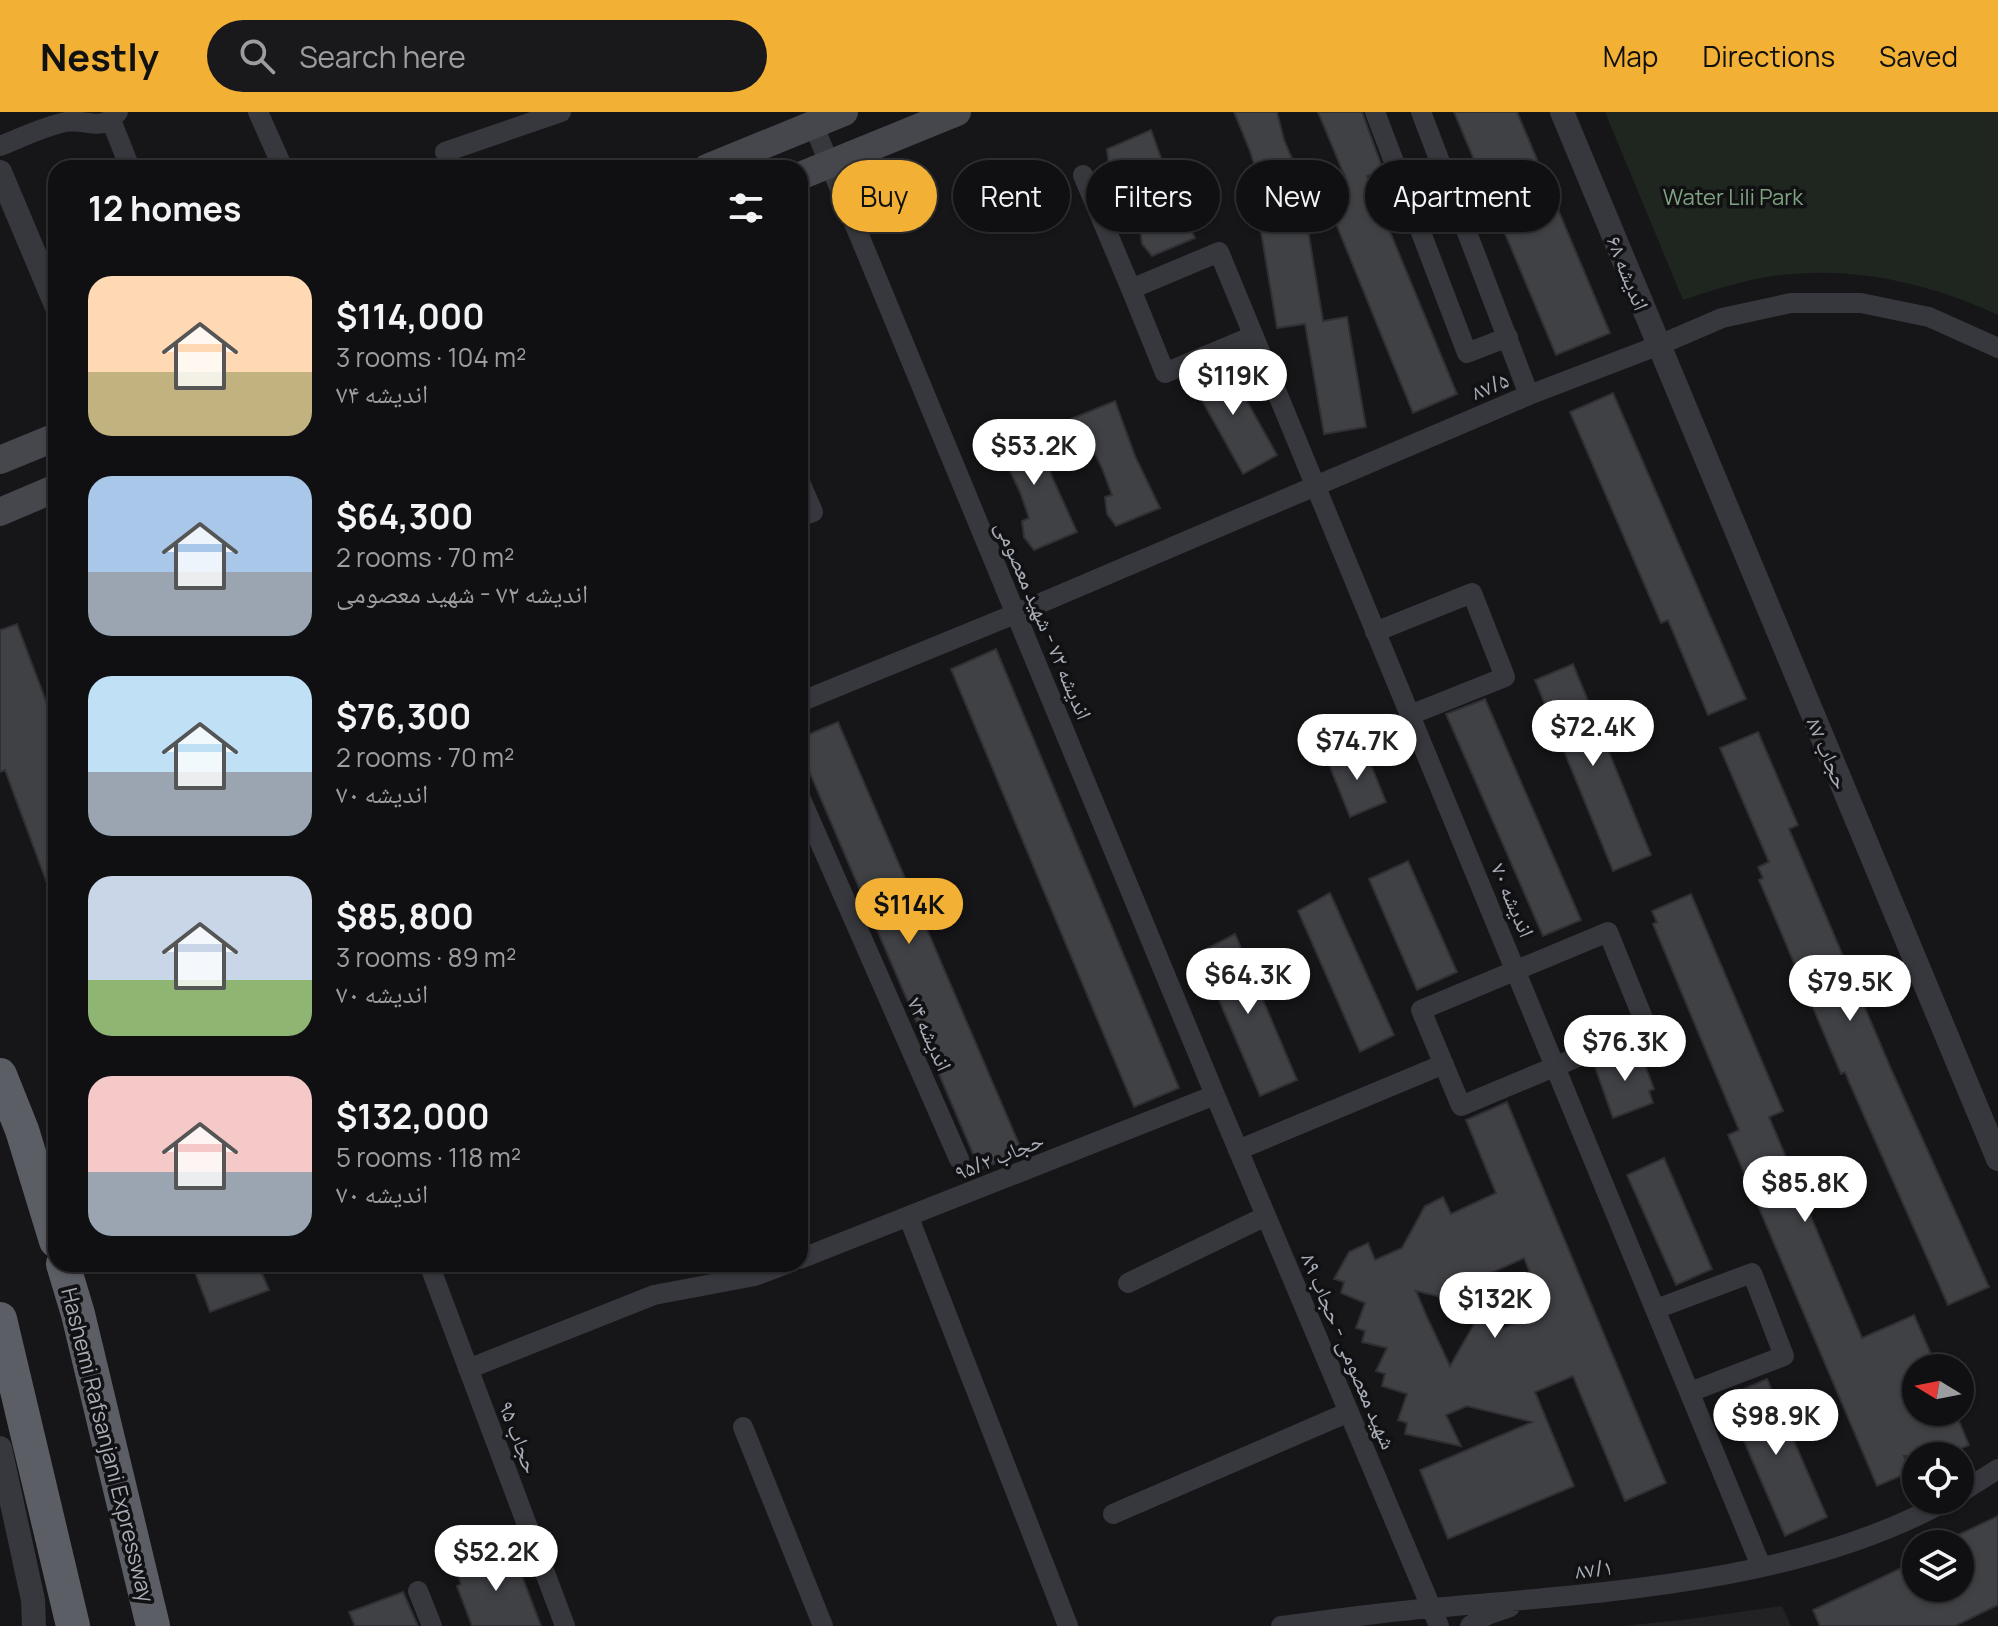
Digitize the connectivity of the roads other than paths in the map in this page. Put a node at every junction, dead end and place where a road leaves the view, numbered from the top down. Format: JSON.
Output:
{"nodes":[{"id":1,"x":258,"y":112,"type":"edge"},
{"id":2,"x":561,"y":112,"type":"edge"},
{"id":3,"x":844,"y":112,"type":"edge"},
{"id":4,"x":957,"y":112,"type":"edge"},
{"id":5,"x":1375,"y":112,"type":"edge"},
{"id":6,"x":1421,"y":112,"type":"edge"},
{"id":7,"x":1562,"y":112,"type":"edge"},
{"id":8,"x":114,"y":116,"type":"edge"},
{"id":9,"x":813,"y":124,"type":"junction"},
{"id":10,"x":0,"y":146,"type":"edge"},
{"id":11,"x":445,"y":152,"type":"dead end"},
{"id":12,"x":128,"y":160,"type":"edge"},
{"id":13,"x":279,"y":160,"type":"edge"},
{"id":14,"x":726,"y":160,"type":"edge"},
{"id":15,"x":828,"y":164,"type":"junction"},
{"id":16,"x":0,"y":172,"type":"edge"},
{"id":17,"x":808,"y":173,"type":"edge"},
{"id":18,"x":1083,"y":175,"type":"dead end"},
{"id":19,"x":48,"y":286,"type":"edge"},
{"id":20,"x":1131,"y":289,"type":"junction"},
{"id":21,"x":1253,"y":336,"type":"junction"},
{"id":22,"x":1508,"y":337,"type":"junction"},
{"id":23,"x":1657,"y":346,"type":"junction"},
{"id":24,"x":1998,"y":348,"type":"edge"},
{"id":25,"x":1529,"y":395,"type":"junction"},
{"id":26,"x":48,"y":440,"type":"edge"},
{"id":27,"x":0,"y":460,"type":"edge"},
{"id":28,"x":1315,"y":488,"type":"junction"},
{"id":29,"x":48,"y":491,"type":"edge"},
{"id":30,"x":0,"y":512,"type":"edge"},
{"id":31,"x":1015,"y":614,"type":"junction"},
{"id":32,"x":1375,"y":632,"type":"junction"},
{"id":33,"x":808,"y":699,"type":"edge"},
{"id":34,"x":1410,"y":715,"type":"junction"},
{"id":35,"x":808,"y":815,"type":"edge"},
{"id":36,"x":1517,"y":970,"type":"junction"},
{"id":37,"x":1444,"y":1064,"type":"junction"},
{"id":38,"x":1556,"y":1066,"type":"junction"},
{"id":39,"x":0,"y":1075,"type":"edge"},
{"id":40,"x":1215,"y":1095,"type":"junction"},
{"id":41,"x":1238,"y":1150,"type":"junction"},
{"id":42,"x":959,"y":1159,"type":"dead end"},
{"id":43,"x":1998,"y":1159,"type":"edge"},
{"id":44,"x":48,"y":1215,"type":"edge"},
{"id":45,"x":1266,"y":1216,"type":"junction"},
{"id":46,"x":909,"y":1218,"type":"junction"},
{"id":47,"x":808,"y":1256,"type":"edge"},
{"id":48,"x":65,"y":1272,"type":"edge"},
{"id":49,"x":432,"y":1272,"type":"edge"},
{"id":50,"x":766,"y":1272,"type":"edge"},
{"id":51,"x":1128,"y":1283,"type":"dead end"},
{"id":52,"x":1656,"y":1309,"type":"junction"},
{"id":53,"x":0,"y":1319,"type":"edge"},
{"id":54,"x":468,"y":1369,"type":"junction"},
{"id":55,"x":1690,"y":1392,"type":"junction"},
{"id":56,"x":1349,"y":1412,"type":"junction"},
{"id":57,"x":743,"y":1427,"type":"dead end"},
{"id":58,"x":0,"y":1448,"type":"edge"},
{"id":59,"x":1998,"y":1469,"type":"edge"},
{"id":60,"x":1974,"y":1484,"type":"edge"},
{"id":61,"x":1113,"y":1514,"type":"dead end"},
{"id":62,"x":1923,"y":1514,"type":"edge"},
{"id":63,"x":1761,"y":1566,"type":"junction"},
{"id":64,"x":418,"y":1591,"type":"dead end"},
{"id":65,"x":1533,"y":1599,"type":"junction"},
{"id":66,"x":1435,"y":1617,"type":"edge"},
{"id":67,"x":34,"y":1626,"type":"edge"},
{"id":68,"x":73,"y":1626,"type":"edge"},
{"id":69,"x":153,"y":1626,"type":"edge"},
{"id":70,"x":432,"y":1626,"type":"edge"},
{"id":71,"x":565,"y":1626,"type":"edge"},
{"id":72,"x":823,"y":1626,"type":"edge"},
{"id":73,"x":1068,"y":1626,"type":"edge"},
{"id":74,"x":1281,"y":1626,"type":"edge"},
{"id":75,"x":1470,"y":1626,"type":"edge"}],
"edges":[{"from":1,"to":13,"type":"street"},
{"from":2,"to":11,"type":"street"},
{"from":3,"to":9,"type":"main road"},
{"from":4,"to":15,"type":"main road"},
{"from":5,"to":22,"type":"street"},
{"from":6,"to":22,"type":"street"},
{"from":7,"to":23,"type":"street","name":"اندیشه ۶۸"},
{"from":8,"to":10,"type":"street"},
{"from":8,"to":12,"type":"street"},
{"from":9,"to":14,"type":"main road"},
{"from":9,"to":15,"type":"street","name":"اندیشه ۷۲ - شهید معصومی"},
{"from":15,"to":17,"type":"main road"},
{"from":15,"to":31,"type":"street","name":"اندیشه ۷۲ - شهید معصومی"},
{"from":16,"to":19,"type":"street"},
{"from":18,"to":20,"type":"street"},
{"from":20,"to":21,"type":"street","name":"اندیشه ۷۰"},
{"from":20,"to":21,"type":"street"},
{"from":21,"to":28,"type":"street","name":"اندیشه ۷۰"},
{"from":22,"to":25,"type":"street"},
{"from":23,"to":24,"type":"street","name":"۸۷/۵"},
{"from":23,"to":25,"type":"street","name":"۸۷/۵"},
{"from":23,"to":43,"type":"street","name":"حجاب ۸۷"},
{"from":25,"to":28,"type":"street","name":"۸۷/۵"},
{"from":26,"to":27,"type":"main road"},
{"from":28,"to":31,"type":"street","name":"۸۷/۵"},
{"from":28,"to":32,"type":"street","name":"اندیشه ۷۰"},
{"from":29,"to":30,"type":"main road"},
{"from":31,"to":33,"type":"street","name":"۸۷/۵"},
{"from":31,"to":40,"type":"street","name":"اندیشه ۷۲ - شهید معصومی"},
{"from":32,"to":34,"type":"street","name":"اندیشه ۷۰"},
{"from":32,"to":34,"type":"street"},
{"from":34,"to":36,"type":"street","name":"اندیشه ۷۰"},
{"from":35,"to":42,"type":"street","name":"اندیشه ۷۴"},
{"from":36,"to":37,"type":"street"},
{"from":36,"to":38,"type":"street","name":"اندیشه ۷۰"},
{"from":36,"to":38,"type":"street"},
{"from":37,"to":38,"type":"street"},
{"from":37,"to":41,"type":"street"},
{"from":38,"to":52,"type":"street","name":"اندیشه ۷۰"},
{"from":39,"to":44,"type":"highway"},
{"from":40,"to":41,"type":"street","name":"شهید معصومی - حجاب ۸۹"},
{"from":40,"to":46,"type":"street","name":"حجاب ۹۵/۲"},
{"from":41,"to":45,"type":"street","name":"شهید معصومی - حجاب ۸۹"},
{"from":45,"to":51,"type":"street"},
{"from":45,"to":56,"type":"street","name":"شهید معصومی - حجاب ۸۹"},
{"from":46,"to":47,"type":"street","name":"حجاب ۹۵/۲"},
{"from":46,"to":73,"type":"street"},
{"from":48,"to":69,"type":"highway","name":"Hashemi Rafsanjani Expressway"},
{"from":49,"to":54,"type":"street","name":"حجاب ۹۵"},
{"from":50,"to":54,"type":"street"},
{"from":52,"to":55,"type":"street","name":"اندیشه ۷۰"},
{"from":52,"to":55,"type":"street"},
{"from":53,"to":68,"type":"highway"},
{"from":54,"to":71,"type":"street","name":"حجاب ۹۵"},
{"from":55,"to":63,"type":"street","name":"اندیشه ۷۰"},
{"from":56,"to":61,"type":"street"},
{"from":56,"to":66,"type":"street","name":"شهید معصومی - حجاب ۸۹"},
{"from":57,"to":72,"type":"street"},
{"from":58,"to":67,"type":"street"},
{"from":59,"to":60,"type":"street"},
{"from":62,"to":63,"type":"street","name":"۸۷/۱"},
{"from":63,"to":65,"type":"street","name":"۸۷/۱"},
{"from":64,"to":70,"type":"street"},
{"from":65,"to":66,"type":"street","name":"۸۷/۱"},
{"from":65,"to":75,"type":"street"},
{"from":66,"to":74,"type":"street","name":"۸۷/۱"}]}
